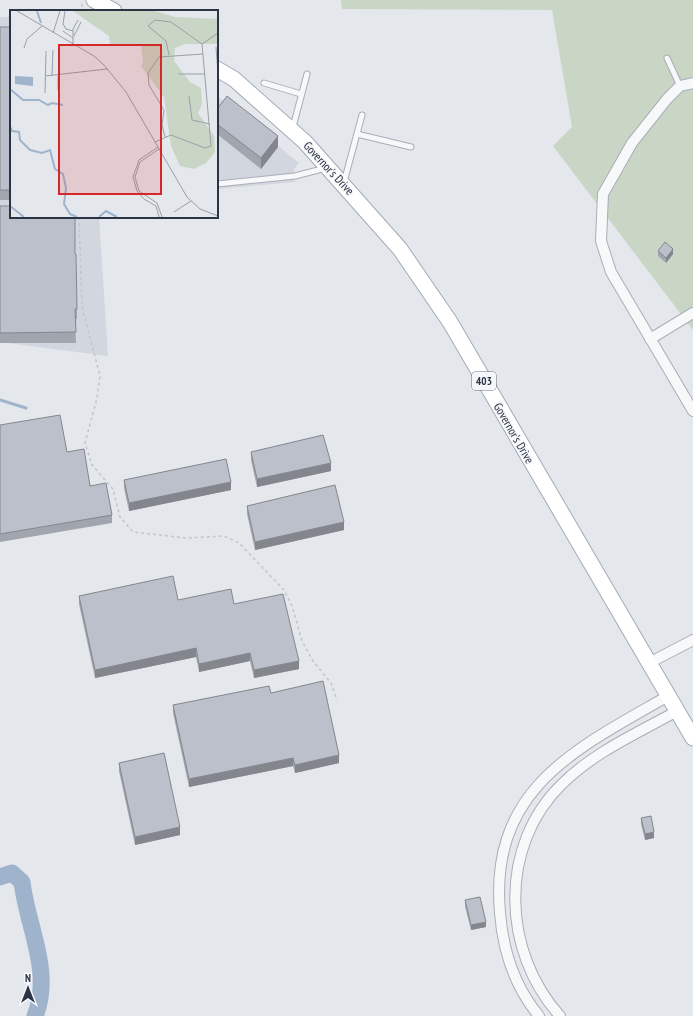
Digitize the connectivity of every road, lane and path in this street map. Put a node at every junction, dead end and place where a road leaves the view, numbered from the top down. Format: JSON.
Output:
{"nodes":[{"id":1,"x":94,"y":0,"type":"edge"},
{"id":2,"x":112,"y":10,"type":"edge"},
{"id":3,"x":667,"y":58,"type":"dead end"},
{"id":4,"x":218,"y":70,"type":"edge"},
{"id":5,"x":307,"y":74,"type":"dead end"},
{"id":6,"x":264,"y":83,"type":"dead end"},
{"id":7,"x":693,"y":83,"type":"edge"},
{"id":8,"x":680,"y":86,"type":"junction"},
{"id":9,"x":301,"y":94,"type":"junction"},
{"id":10,"x":362,"y":115,"type":"dead end"},
{"id":11,"x":292,"y":130,"type":"junction"},
{"id":12,"x":357,"y":134,"type":"junction"},
{"id":13,"x":411,"y":147,"type":"dead end"},
{"id":14,"x":329,"y":167,"type":"junction"},
{"id":15,"x":344,"y":183,"type":"junction"},
{"id":16,"x":218,"y":184,"type":"edge"},
{"id":17,"x":79,"y":218,"type":"edge"},
{"id":18,"x":693,"y":313,"type":"edge"},
{"id":19,"x":650,"y":338,"type":"junction"},
{"id":20,"x":693,"y":412,"type":"edge"},
{"id":21,"x":693,"y":640,"type":"edge"},
{"id":22,"x":650,"y":663,"type":"junction"},
{"id":23,"x":668,"y":696,"type":"junction"},
{"id":24,"x":337,"y":700,"type":"dead end"},
{"id":25,"x":677,"y":711,"type":"junction"},
{"id":26,"x":693,"y":738,"type":"edge"},
{"id":27,"x":539,"y":1016,"type":"edge"},
{"id":28,"x":560,"y":1016,"type":"edge"}],
"edges":[{"from":1,"to":2,"type":"main road"},
{"from":3,"to":8,"type":"lane"},
{"from":4,"to":11,"type":"main road","name":"Governor's Drive","number":"403"},
{"from":5,"to":9,"type":"lane"},
{"from":6,"to":9,"type":"lane"},
{"from":7,"to":8,"type":"street"},
{"from":8,"to":19,"type":"street"},
{"from":9,"to":11,"type":"lane"},
{"from":10,"to":12,"type":"lane"},
{"from":11,"to":14,"type":"main road","name":"Governor's Drive","number":"403"},
{"from":12,"to":13,"type":"lane"},
{"from":12,"to":15,"type":"lane"},
{"from":14,"to":15,"type":"main road","name":"Governor's Drive","number":"403"},
{"from":14,"to":16,"type":"lane"},
{"from":15,"to":22,"type":"main road","name":"Governor's Drive","number":"403"},
{"from":17,"to":24,"type":"path"},
{"from":18,"to":19,"type":"street"},
{"from":19,"to":20,"type":"street"},
{"from":21,"to":22,"type":"street"},
{"from":22,"to":23,"type":"main road","name":"Governor's Drive","number":"403"},
{"from":23,"to":25,"type":"main road","name":"Governor's Drive","number":"403"},
{"from":23,"to":27,"type":"street"},
{"from":25,"to":26,"type":"main road","name":"Governor's Drive","number":"403"},
{"from":25,"to":28,"type":"street"}]}
